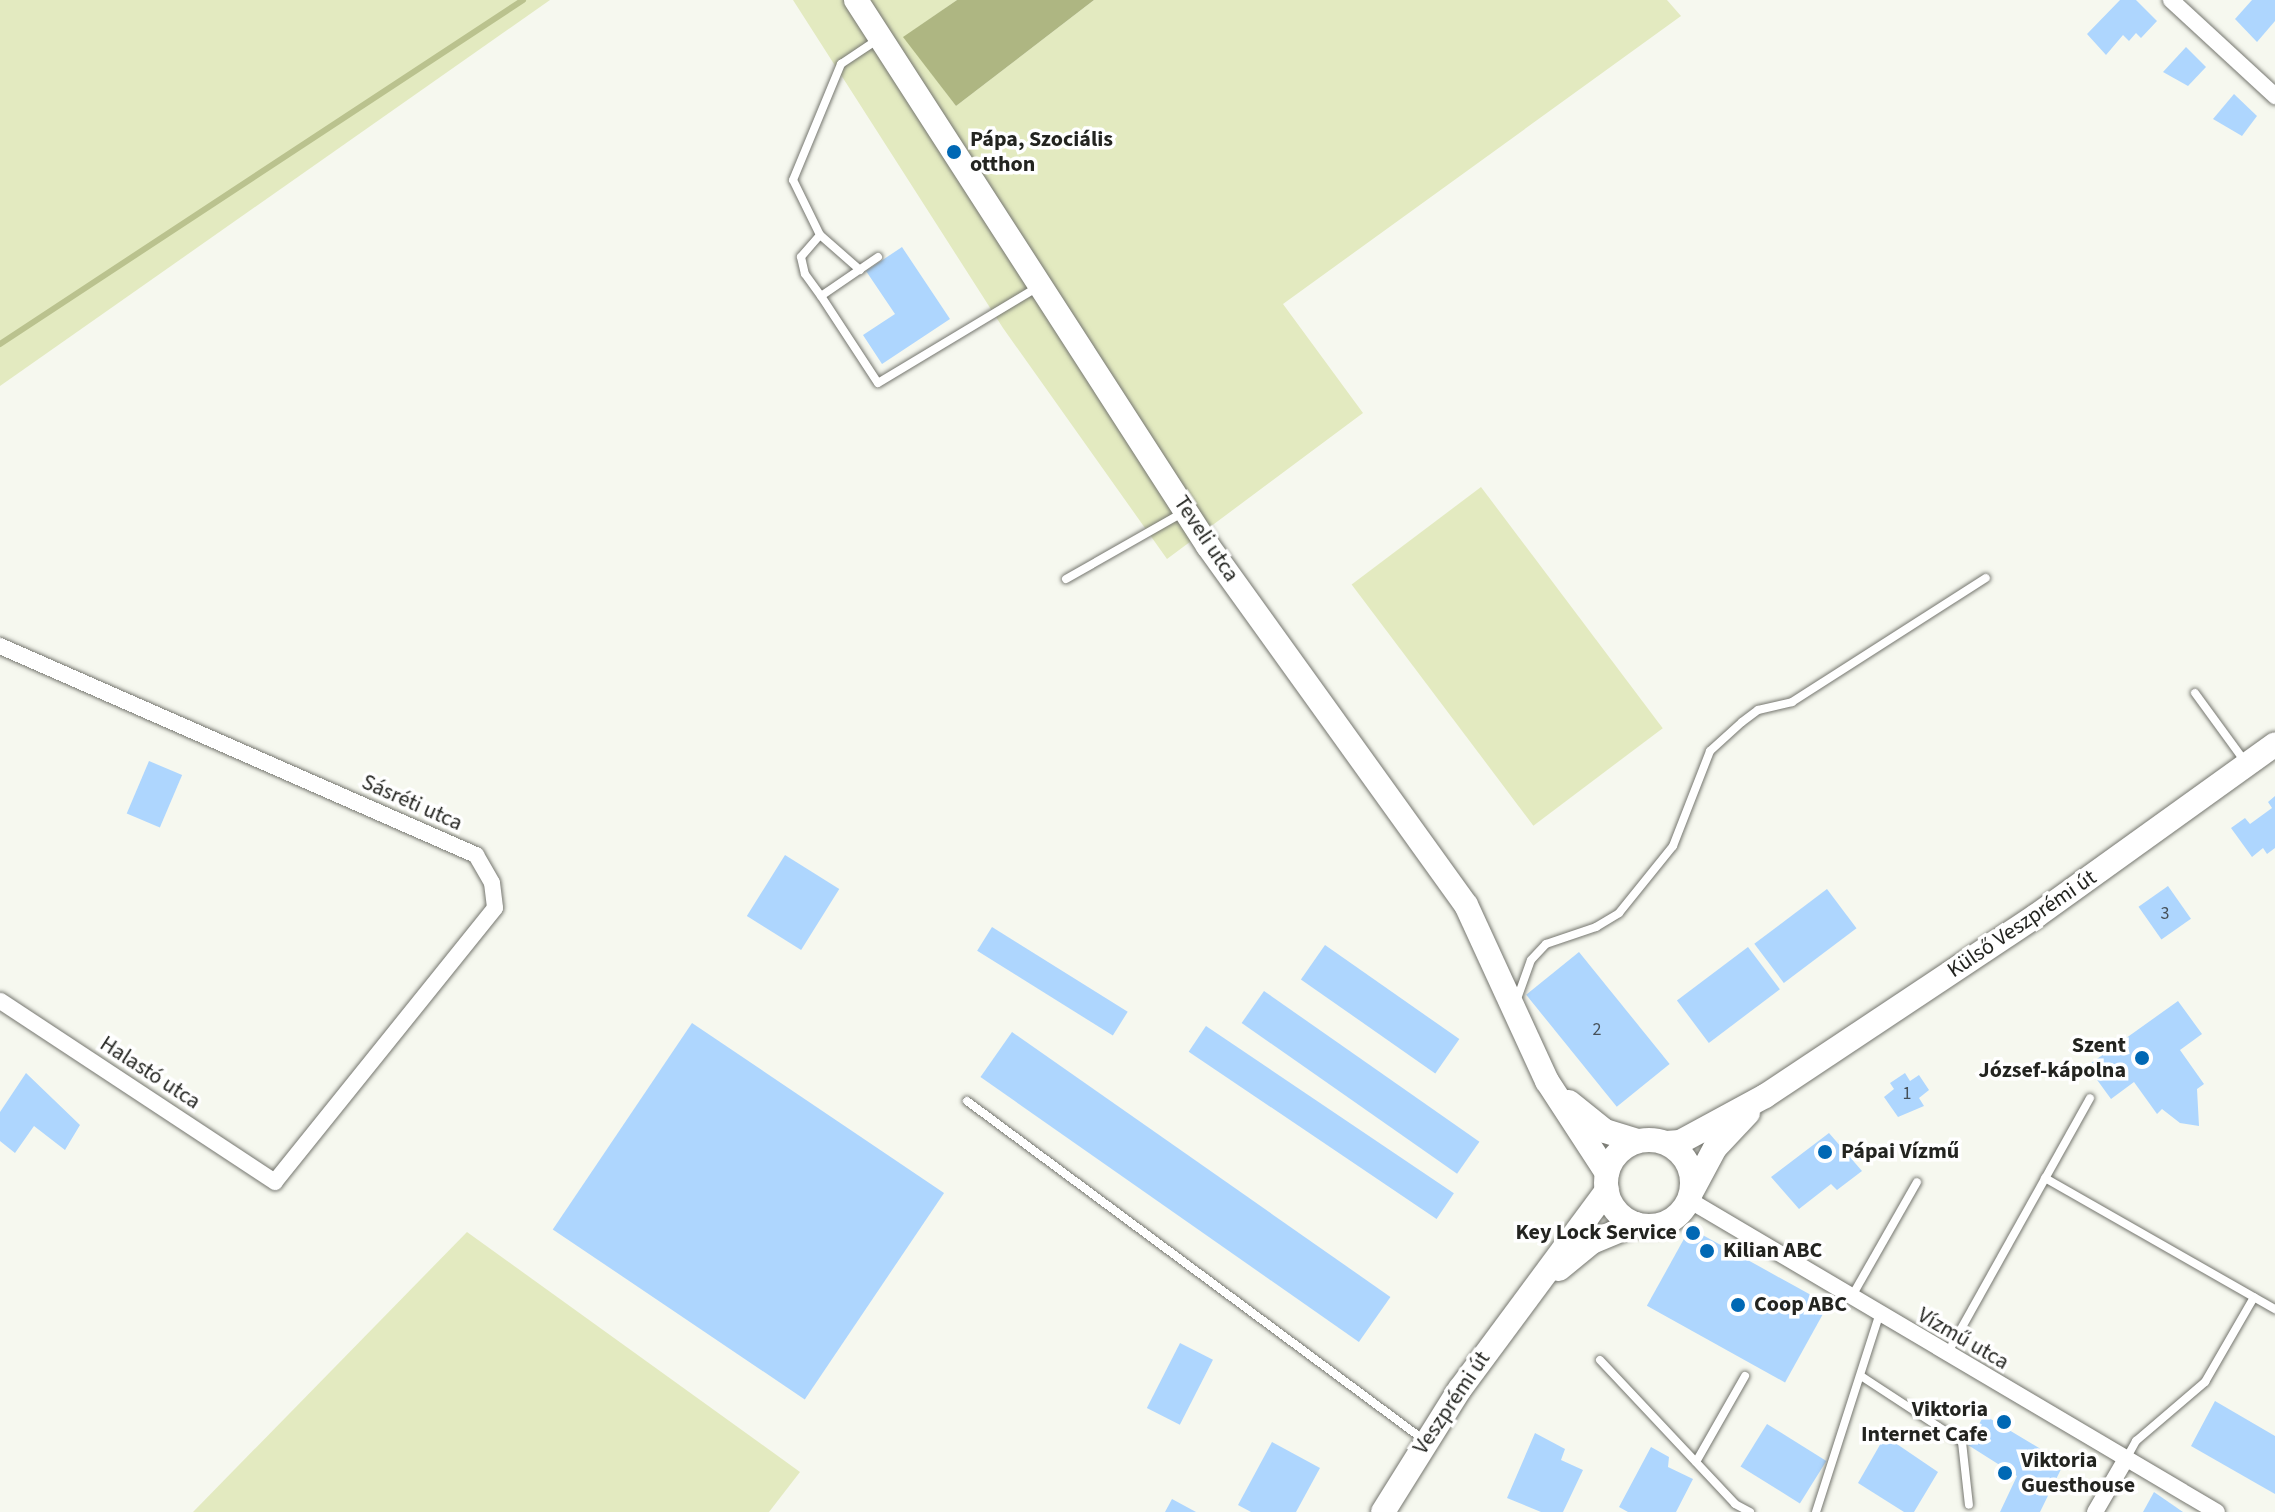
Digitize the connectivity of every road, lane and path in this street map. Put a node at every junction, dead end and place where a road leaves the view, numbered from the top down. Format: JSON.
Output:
{"nodes":[{"id":1,"x":856,"y":0,"type":"edge"},
{"id":2,"x":2171,"y":0,"type":"edge"},
{"id":3,"x":881,"y":37,"type":"junction"},
{"id":4,"x":2275,"y":96,"type":"edge"},
{"id":5,"x":820,"y":235,"type":"junction"},
{"id":6,"x":878,"y":257,"type":"dead end"},
{"id":7,"x":860,"y":270,"type":"junction"},
{"id":8,"x":1040,"y":285,"type":"junction"},
{"id":9,"x":821,"y":296,"type":"junction"},
{"id":10,"x":1186,"y":511,"type":"junction"},
{"id":11,"x":1986,"y":578,"type":"dead end"},
{"id":12,"x":1066,"y":579,"type":"dead end"},
{"id":13,"x":0,"y":646,"type":"edge"},
{"id":14,"x":2195,"y":693,"type":"dead end"},
{"id":15,"x":2275,"y":744,"type":"edge"},
{"id":16,"x":2247,"y":766,"type":"junction"},
{"id":17,"x":0,"y":1001,"type":"edge"},
{"id":18,"x":1511,"y":1013,"type":"junction"},
{"id":19,"x":1547,"y":1081,"type":"junction"},
{"id":20,"x":1765,"y":1096,"type":"junction"},
{"id":21,"x":2090,"y":1098,"type":"dead end"},
{"id":22,"x":967,"y":1101,"type":"dead end"},
{"id":23,"x":1638,"y":1141,"type":"junction"},
{"id":24,"x":1666,"y":1143,"type":"junction"},
{"id":25,"x":2045,"y":1178,"type":"junction"},
{"id":26,"x":1607,"y":1181,"type":"junction"},
{"id":27,"x":275,"y":1182,"type":"joint"},
{"id":28,"x":1917,"y":1182,"type":"dead end"},
{"id":29,"x":1690,"y":1196,"type":"junction"},
{"id":30,"x":1635,"y":1224,"type":"junction"},
{"id":31,"x":1527,"y":1297,"type":"junction"},
{"id":32,"x":2254,"y":1297,"type":"junction"},
{"id":33,"x":1850,"y":1299,"type":"junction"},
{"id":34,"x":2275,"y":1309,"type":"edge"},
{"id":35,"x":1879,"y":1316,"type":"junction"},
{"id":36,"x":1947,"y":1355,"type":"junction"},
{"id":37,"x":1600,"y":1360,"type":"dead end"},
{"id":38,"x":1745,"y":1376,"type":"dead end"},
{"id":39,"x":1861,"y":1376,"type":"junction"},
{"id":40,"x":1425,"y":1440,"type":"junction"},
{"id":41,"x":2126,"y":1459,"type":"junction"},
{"id":42,"x":1696,"y":1462,"type":"junction"},
{"id":43,"x":1969,"y":1505,"type":"dead end"},
{"id":44,"x":1383,"y":1512,"type":"edge"},
{"id":45,"x":1750,"y":1512,"type":"edge"},
{"id":46,"x":1816,"y":1512,"type":"edge"},
{"id":47,"x":2095,"y":1512,"type":"edge"},
{"id":48,"x":2217,"y":1512,"type":"edge"}],
"edges":[{"from":1,"to":3,"type":"main road","name":"Teveli utca"},
{"from":2,"to":4,"type":"street"},
{"from":3,"to":5,"type":"lane"},
{"from":3,"to":8,"type":"main road","name":"Teveli utca"},
{"from":5,"to":7,"type":"lane"},
{"from":5,"to":9,"type":"lane"},
{"from":6,"to":7,"type":"lane"},
{"from":7,"to":9,"type":"lane"},
{"from":8,"to":9,"type":"lane"},
{"from":8,"to":10,"type":"main road","name":"Teveli utca"},
{"from":10,"to":12,"type":"lane"},
{"from":10,"to":18,"type":"main road","name":"Teveli utca"},
{"from":11,"to":18,"type":"lane"},
{"from":13,"to":27,"type":"street","name":"Sásréti utca"},
{"from":14,"to":16,"type":"lane"},
{"from":15,"to":16,"type":"main road","name":"Külső Veszprémi út"},
{"from":16,"to":20,"type":"main road","name":"Külső Veszprémi út"},
{"from":17,"to":27,"type":"street","name":"Halastó utca"},
{"from":18,"to":19,"type":"main road","name":"Teveli utca"},
{"from":19,"to":23,"type":"main road","name":"Teveli utca"},
{"from":19,"to":26,"type":"main road","name":"Teveli utca"},
{"from":20,"to":24,"type":"main road","name":"Külső Veszprémi út"},
{"from":20,"to":29,"type":"main road","name":"Külső Veszprémi út"},
{"from":21,"to":25,"type":"lane"},
{"from":22,"to":40,"type":"lane"},
{"from":23,"to":24,"type":"main road"},
{"from":23,"to":26,"type":"main road"},
{"from":24,"to":29,"type":"main road"},
{"from":25,"to":32,"type":"lane"},
{"from":25,"to":36,"type":"lane"},
{"from":26,"to":30,"type":"main road"},
{"from":26,"to":31,"type":"main road","name":"Veszprémi út"},
{"from":28,"to":33,"type":"lane"},
{"from":29,"to":30,"type":"main road"},
{"from":29,"to":33,"type":"street","name":"Vízmű utca"},
{"from":30,"to":31,"type":"main road","name":"Veszprémi út"},
{"from":31,"to":40,"type":"main road","name":"Veszprémi út"},
{"from":32,"to":34,"type":"lane"},
{"from":32,"to":41,"type":"lane"},
{"from":33,"to":35,"type":"street","name":"Vízmű utca"},
{"from":35,"to":36,"type":"street","name":"Vízmű utca"},
{"from":35,"to":39,"type":"lane"},
{"from":36,"to":41,"type":"street","name":"Vízmű utca"},
{"from":37,"to":42,"type":"lane"},
{"from":38,"to":42,"type":"lane"},
{"from":39,"to":43,"type":"lane"},
{"from":39,"to":46,"type":"lane"},
{"from":40,"to":44,"type":"main road","name":"Veszprémi út"},
{"from":41,"to":47,"type":"street"},
{"from":41,"to":48,"type":"street","name":"Vízmű utca"},
{"from":42,"to":45,"type":"lane"}]}
